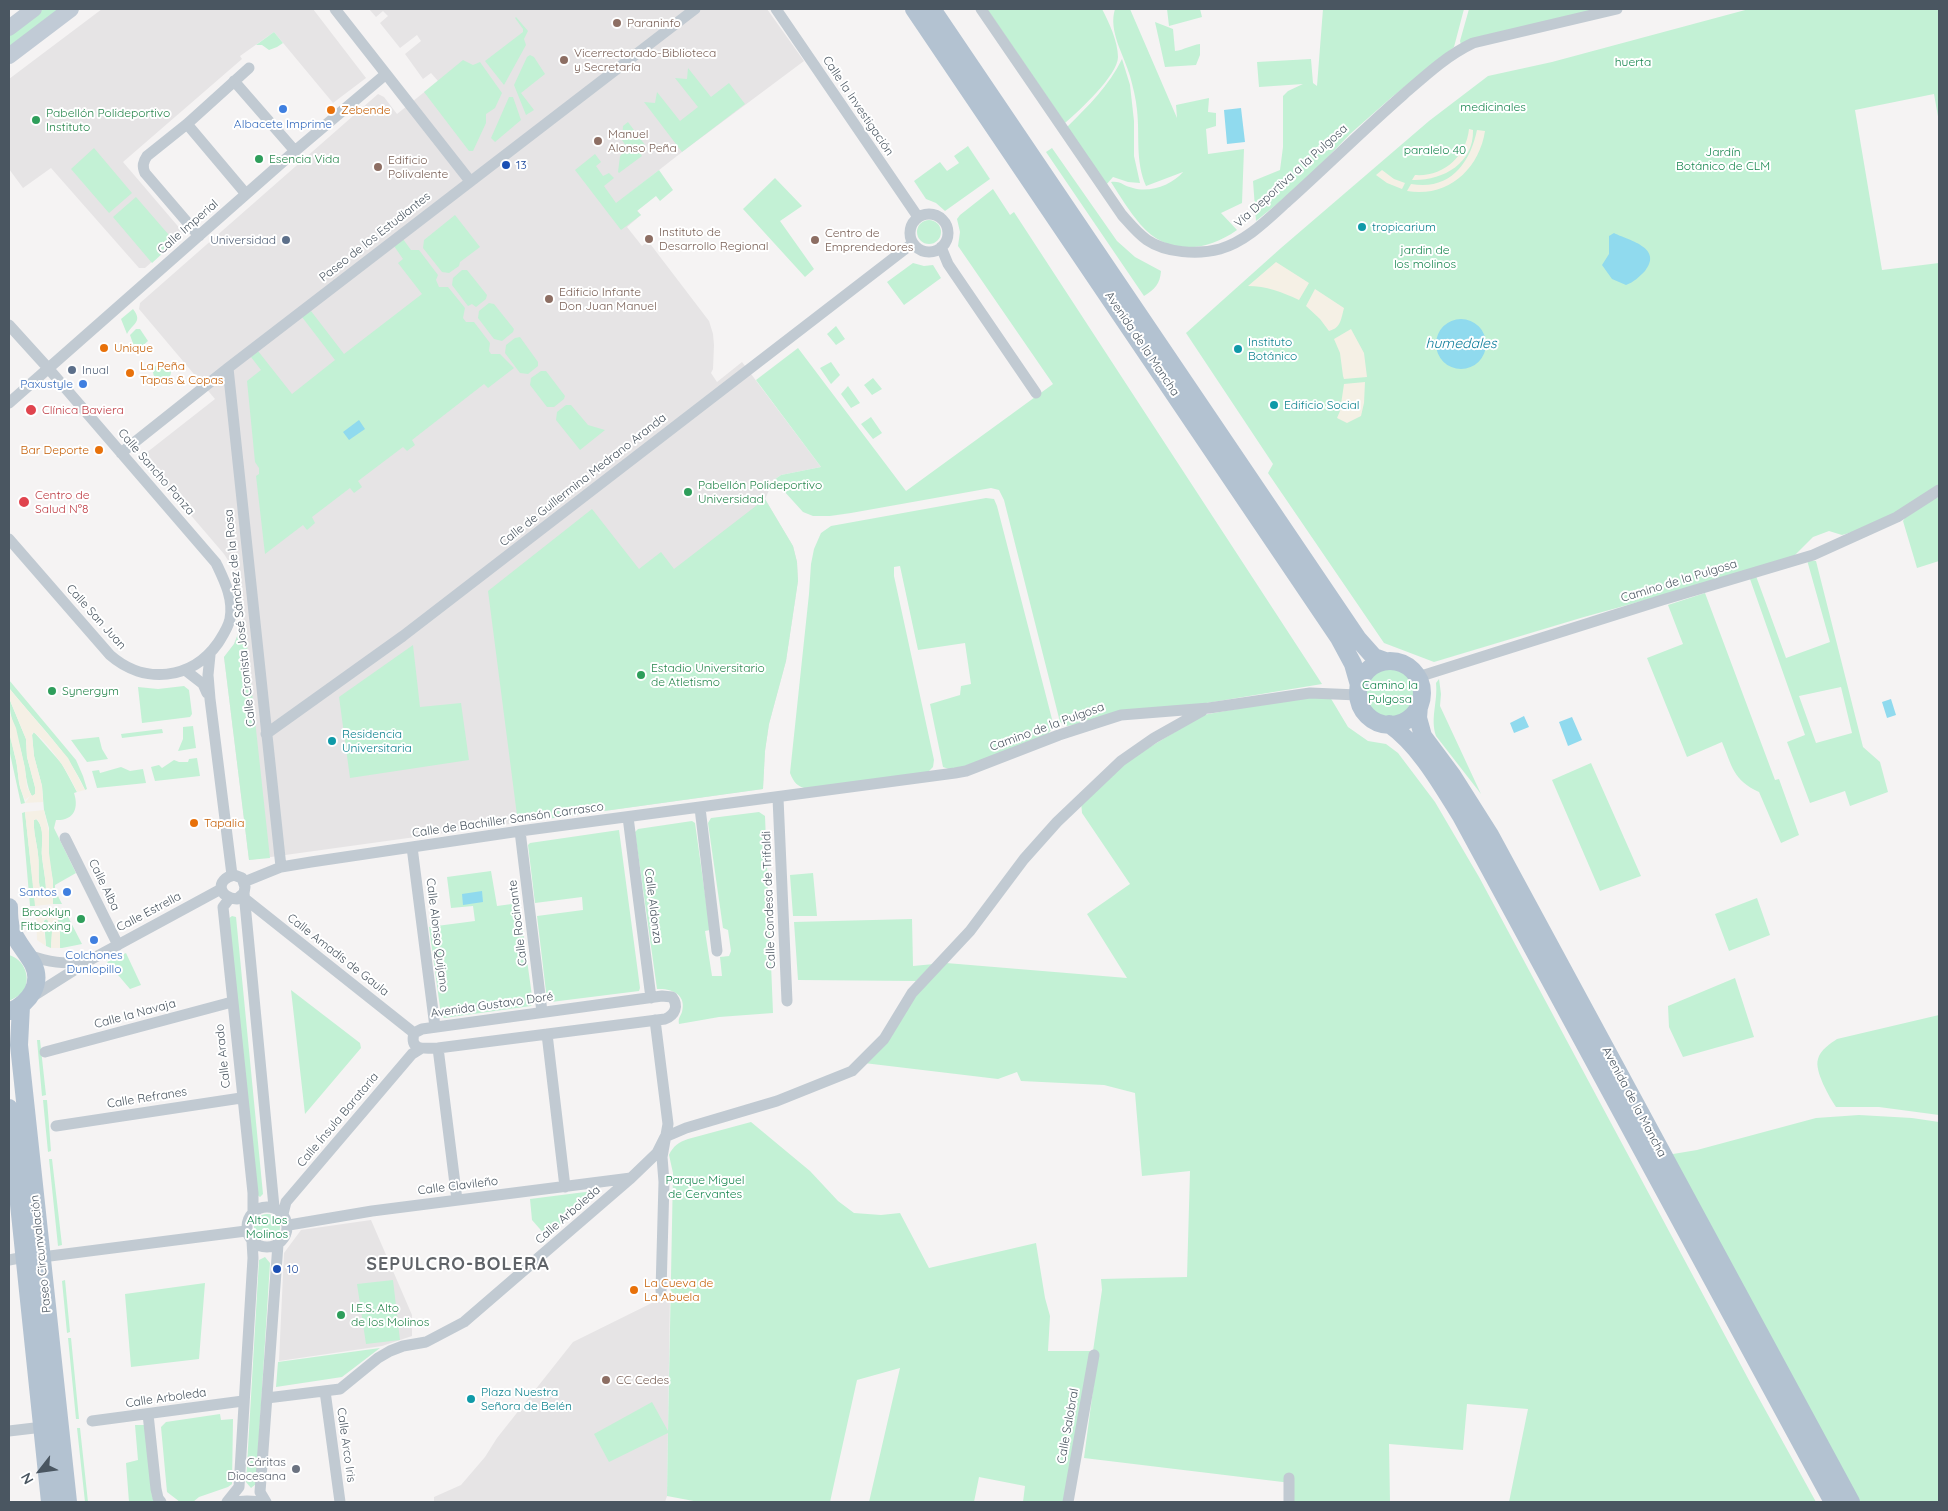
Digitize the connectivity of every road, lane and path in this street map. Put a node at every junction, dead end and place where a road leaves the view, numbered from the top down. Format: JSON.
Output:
{"nodes":[{"id":1,"x":34,"y":9,"type":"edge"},
{"id":2,"x":71,"y":9,"type":"edge"},
{"id":3,"x":335,"y":9,"type":"edge"},
{"id":4,"x":695,"y":9,"type":"edge"},
{"id":5,"x":776,"y":9,"type":"edge"},
{"id":6,"x":914,"y":9,"type":"edge"},
{"id":7,"x":932,"y":9,"type":"edge"},
{"id":8,"x":981,"y":9,"type":"edge"},
{"id":9,"x":1617,"y":9,"type":"edge"},
{"id":10,"x":9,"y":28,"type":"edge"},
{"id":11,"x":9,"y":56,"type":"edge"},
{"id":12,"x":249,"y":68,"type":"dead end"},
{"id":13,"x":386,"y":74,"type":"junction"},
{"id":14,"x":234,"y":81,"type":"junction"},
{"id":15,"x":186,"y":124,"type":"junction"},
{"id":16,"x":295,"y":151,"type":"junction"},
{"id":17,"x":470,"y":181,"type":"junction"},
{"id":18,"x":246,"y":194,"type":"junction"},
{"id":19,"x":918,"y":217,"type":"junction"},
{"id":20,"x":199,"y":236,"type":"junction"},
{"id":21,"x":913,"y":244,"type":"junction"},
{"id":22,"x":941,"y":247,"type":"junction"},
{"id":23,"x":9,"y":325,"type":"edge"},
{"id":24,"x":48,"y":368,"type":"junction"},
{"id":25,"x":228,"y":368,"type":"junction"},
{"id":26,"x":1036,"y":392,"type":"dead end"},
{"id":27,"x":9,"y":403,"type":"edge"},
{"id":28,"x":121,"y":452,"type":"junction"},
{"id":29,"x":1939,"y":490,"type":"edge"},
{"id":30,"x":9,"y":539,"type":"edge"},
{"id":31,"x":210,"y":655,"type":"junction"},
{"id":32,"x":1384,"y":661,"type":"junction"},
{"id":33,"x":185,"y":670,"type":"junction"},
{"id":34,"x":1418,"y":677,"type":"junction"},
{"id":35,"x":1358,"y":690,"type":"junction"},
{"id":36,"x":210,"y":699,"type":"junction"},
{"id":37,"x":1419,"y":705,"type":"junction"},
{"id":38,"x":1209,"y":708,"type":"junction"},
{"id":39,"x":1389,"y":724,"type":"junction"},
{"id":40,"x":266,"y":734,"type":"junction"},
{"id":41,"x":778,"y":798,"type":"junction"},
{"id":42,"x":700,"y":808,"type":"junction"},
{"id":43,"x":628,"y":817,"type":"junction"},
{"id":44,"x":520,"y":831,"type":"junction"},
{"id":45,"x":65,"y":838,"type":"dead end"},
{"id":46,"x":412,"y":847,"type":"junction"},
{"id":47,"x":280,"y":866,"type":"junction"},
{"id":48,"x":232,"y":875,"type":"junction"},
{"id":49,"x":221,"y":889,"type":"junction"},
{"id":50,"x":244,"y":891,"type":"junction"},
{"id":51,"x":229,"y":899,"type":"junction"},
{"id":52,"x":9,"y":907,"type":"edge"},
{"id":53,"x":118,"y":945,"type":"junction"},
{"id":54,"x":20,"y":951,"type":"edge"},
{"id":55,"x":717,"y":951,"type":"dead end"},
{"id":56,"x":90,"y":960,"type":"junction"},
{"id":57,"x":652,"y":998,"type":"junction"},
{"id":58,"x":787,"y":1001,"type":"dead end"},
{"id":59,"x":232,"y":1002,"type":"junction"},
{"id":60,"x":19,"y":1006,"type":"edge"},
{"id":61,"x":542,"y":1012,"type":"junction"},
{"id":62,"x":655,"y":1020,"type":"junction"},
{"id":63,"x":435,"y":1027,"type":"junction"},
{"id":64,"x":414,"y":1033,"type":"junction"},
{"id":65,"x":547,"y":1034,"type":"junction"},
{"id":66,"x":438,"y":1048,"type":"junction"},
{"id":67,"x":420,"y":1049,"type":"junction"},
{"id":68,"x":45,"y":1052,"type":"dead end"},
{"id":69,"x":242,"y":1098,"type":"junction"},
{"id":70,"x":9,"y":1108,"type":"edge"},
{"id":71,"x":56,"y":1126,"type":"dead end"},
{"id":72,"x":10,"y":1134,"type":"edge"},
{"id":73,"x":665,"y":1138,"type":"junction"},
{"id":74,"x":631,"y":1178,"type":"junction"},
{"id":75,"x":565,"y":1187,"type":"junction"},
{"id":76,"x":457,"y":1200,"type":"junction"},
{"id":77,"x":253,"y":1211,"type":"junction"},
{"id":78,"x":279,"y":1211,"type":"junction"},
{"id":79,"x":288,"y":1225,"type":"junction"},
{"id":80,"x":249,"y":1236,"type":"junction"},
{"id":81,"x":278,"y":1244,"type":"junction"},
{"id":82,"x":25,"y":1258,"type":"edge"},
{"id":83,"x":661,"y":1291,"type":"dead end"},
{"id":84,"x":1094,"y":1354,"type":"dead end"},
{"id":85,"x":325,"y":1391,"type":"junction"},
{"id":86,"x":267,"y":1398,"type":"junction"},
{"id":87,"x":243,"y":1401,"type":"junction"},
{"id":88,"x":148,"y":1414,"type":"junction"},
{"id":89,"x":92,"y":1421,"type":"dead end"},
{"id":90,"x":43,"y":1427,"type":"junction"},
{"id":91,"x":9,"y":1431,"type":"edge"},
{"id":92,"x":1289,"y":1478,"type":"dead end"},
{"id":93,"x":239,"y":1487,"type":"junction"},
{"id":94,"x":50,"y":1502,"type":"edge"},
{"id":95,"x":68,"y":1502,"type":"edge"},
{"id":96,"x":161,"y":1502,"type":"edge"},
{"id":97,"x":227,"y":1502,"type":"edge"},
{"id":98,"x":233,"y":1502,"type":"edge"},
{"id":99,"x":266,"y":1502,"type":"edge"},
{"id":100,"x":340,"y":1502,"type":"edge"},
{"id":101,"x":1068,"y":1502,"type":"edge"},
{"id":102,"x":1289,"y":1502,"type":"edge"},
{"id":103,"x":1833,"y":1502,"type":"edge"},
{"id":104,"x":1851,"y":1502,"type":"edge"}],
"edges":[{"from":1,"to":10,"type":"main road"},
{"from":2,"to":11,"type":"main road"},
{"from":3,"to":13,"type":"street"},
{"from":4,"to":17,"type":"street","name":"Paseo de los Estudiantes"},
{"from":5,"to":19,"type":"street","name":"Calle la Investigación"},
{"from":6,"to":35,"type":"main road","name":"Avenida de la Mancha"},
{"from":7,"to":32,"type":"main road","name":"Avenida de la Mancha"},
{"from":8,"to":9,"type":"street","name":"Vía Deportiva a la Pulgosa"},
{"from":12,"to":14,"type":"street"},
{"from":13,"to":16,"type":"street","name":"Calle Imperial"},
{"from":13,"to":17,"type":"street"},
{"from":14,"to":15,"type":"street"},
{"from":14,"to":16,"type":"street"},
{"from":15,"to":18,"type":"street"},
{"from":15,"to":20,"type":"street"},
{"from":16,"to":18,"type":"street","name":"Calle Imperial"},
{"from":17,"to":25,"type":"street","name":"Paseo de los Estudiantes"},
{"from":18,"to":20,"type":"street","name":"Calle Imperial"},
{"from":19,"to":21,"type":"street"},
{"from":19,"to":22,"type":"street"},
{"from":20,"to":24,"type":"street","name":"Calle Imperial"},
{"from":21,"to":22,"type":"street"},
{"from":21,"to":40,"type":"street","name":"Calle de Guillermina Medrano Aranda"},
{"from":22,"to":26,"type":"street"},
{"from":23,"to":24,"type":"street","name":"Calle Sancho Panza"},
{"from":24,"to":27,"type":"street","name":"Calle Imperial"},
{"from":24,"to":28,"type":"street","name":"Calle Sancho Panza"},
{"from":25,"to":28,"type":"street","name":"Paseo de los Estudiantes"},
{"from":25,"to":40,"type":"street","name":"Calle Cronista José Sánchez de la Rosa"},
{"from":28,"to":31,"type":"street","name":"Calle Sancho Panza"},
{"from":29,"to":34,"type":"street","name":"Camino de la Pulgosa"},
{"from":30,"to":33,"type":"street","name":"Calle San Juan"},
{"from":31,"to":33,"type":"street","name":"Calle San Juan"},
{"from":31,"to":36,"type":"street"},
{"from":32,"to":34,"type":"main road"},
{"from":32,"to":35,"type":"main road"},
{"from":33,"to":36,"type":"street"},
{"from":34,"to":37,"type":"main road"},
{"from":35,"to":38,"type":"street","name":"Camino de la Pulgosa"},
{"from":35,"to":39,"type":"main road"},
{"from":36,"to":48,"type":"street"},
{"from":37,"to":39,"type":"main road"},
{"from":37,"to":104,"type":"main road","name":"Avenida de la Mancha"},
{"from":38,"to":41,"type":"street","name":"Camino de la Pulgosa"},
{"from":38,"to":73,"type":"street"},
{"from":39,"to":103,"type":"main road","name":"Avenida de la Mancha"},
{"from":40,"to":47,"type":"street","name":"Calle Cronista José Sánchez de la Rosa"},
{"from":41,"to":42,"type":"street","name":"Calle de Bachiller Sansón Carrasco"},
{"from":41,"to":58,"type":"street","name":"Calle Condesa de Trifaldi"},
{"from":42,"to":43,"type":"street","name":"Calle de Bachiller Sansón Carrasco"},
{"from":42,"to":55,"type":"street"},
{"from":43,"to":44,"type":"street","name":"Calle de Bachiller Sansón Carrasco"},
{"from":43,"to":57,"type":"street","name":"Calle Aldonza"},
{"from":44,"to":46,"type":"street","name":"Calle de Bachiller Sansón Carrasco"},
{"from":44,"to":61,"type":"street","name":"Calle Rocinante"},
{"from":45,"to":53,"type":"street","name":"Calle Alba"},
{"from":46,"to":47,"type":"street","name":"Calle de Bachiller Sansón Carrasco"},
{"from":46,"to":63,"type":"street","name":"Calle Alonso Quijano"},
{"from":47,"to":50,"type":"street","name":"Calle de Bachiller Sansón Carrasco"},
{"from":48,"to":49,"type":"street"},
{"from":48,"to":50,"type":"street"},
{"from":49,"to":51,"type":"street"},
{"from":49,"to":53,"type":"street","name":"Calle Estrella"},
{"from":50,"to":51,"type":"street"},
{"from":50,"to":64,"type":"street","name":"Calle Amadís de Gaula"},
{"from":50,"to":78,"type":"street"},
{"from":51,"to":59,"type":"street","name":"Calle Arado"},
{"from":52,"to":54,"type":"main road","name":"Paseo Circunvalación"},
{"from":53,"to":56,"type":"street","name":"Calle Estrella"},
{"from":54,"to":56,"type":"street","name":"Calle Estrella"},
{"from":54,"to":60,"type":"main road","name":"Paseo Circunvalación"},
{"from":56,"to":60,"type":"street","name":"Calle Estrella"},
{"from":57,"to":61,"type":"street","name":"Avenida Gustavo Doré"},
{"from":57,"to":62,"type":"street","name":"Avenida Gustavo Doré"},
{"from":59,"to":68,"type":"street","name":"Calle la Navaja"},
{"from":59,"to":69,"type":"street","name":"Calle Arado"},
{"from":60,"to":82,"type":"main road","name":"Paseo Circunvalación"},
{"from":61,"to":63,"type":"street","name":"Avenida Gustavo Doré"},
{"from":62,"to":65,"type":"street","name":"Avenida Gustavo Doré"},
{"from":62,"to":73,"type":"street"},
{"from":63,"to":64,"type":"street","name":"Avenida Gustavo Doré"},
{"from":64,"to":67,"type":"street"},
{"from":65,"to":66,"type":"street","name":"Avenida Gustavo Doré"},
{"from":65,"to":75,"type":"street"},
{"from":66,"to":67,"type":"street","name":"Avenida Gustavo Doré"},
{"from":66,"to":76,"type":"street"},
{"from":67,"to":78,"type":"street","name":"Calle Ínsula Barataria"},
{"from":69,"to":71,"type":"street","name":"Calle Refranes"},
{"from":69,"to":77,"type":"street","name":"Calle Arado"},
{"from":70,"to":72,"type":"main road","name":"Paseo Circunvalación"},
{"from":72,"to":82,"type":"main road","name":"Paseo Circunvalación"},
{"from":73,"to":74,"type":"street","name":"Calle Arboleda"},
{"from":73,"to":83,"type":"street"},
{"from":74,"to":75,"type":"street","name":"Calle Clavileño"},
{"from":74,"to":85,"type":"street","name":"Calle Arboleda"},
{"from":75,"to":76,"type":"street","name":"Calle Clavileño"},
{"from":76,"to":79,"type":"street","name":"Calle Clavileño"},
{"from":77,"to":78,"type":"street"},
{"from":77,"to":80,"type":"street"},
{"from":78,"to":79,"type":"street"},
{"from":79,"to":81,"type":"street"},
{"from":80,"to":81,"type":"street"},
{"from":80,"to":82,"type":"street"},
{"from":80,"to":87,"type":"street"},
{"from":81,"to":86,"type":"street"},
{"from":82,"to":90,"type":"main road","name":"Paseo Circunvalación"},
{"from":82,"to":95,"type":"main road","name":"Paseo Circunvalación"},
{"from":84,"to":101,"type":"street","name":"Calle Salobral"},
{"from":85,"to":86,"type":"street","name":"Calle Arboleda"},
{"from":85,"to":100,"type":"street","name":"Calle Arco Iris"},
{"from":86,"to":99,"type":"street"},
{"from":87,"to":88,"type":"street","name":"Calle Arboleda"},
{"from":87,"to":93,"type":"street"},
{"from":88,"to":89,"type":"street","name":"Calle Arboleda"},
{"from":88,"to":96,"type":"street"},
{"from":90,"to":91,"type":"street"},
{"from":90,"to":94,"type":"main road","name":"Paseo Circunvalación"},
{"from":92,"to":102,"type":"street"},
{"from":93,"to":97,"type":"street"},
{"from":93,"to":99,"type":"street"},
{"from":98,"to":99,"type":"street"}]}
